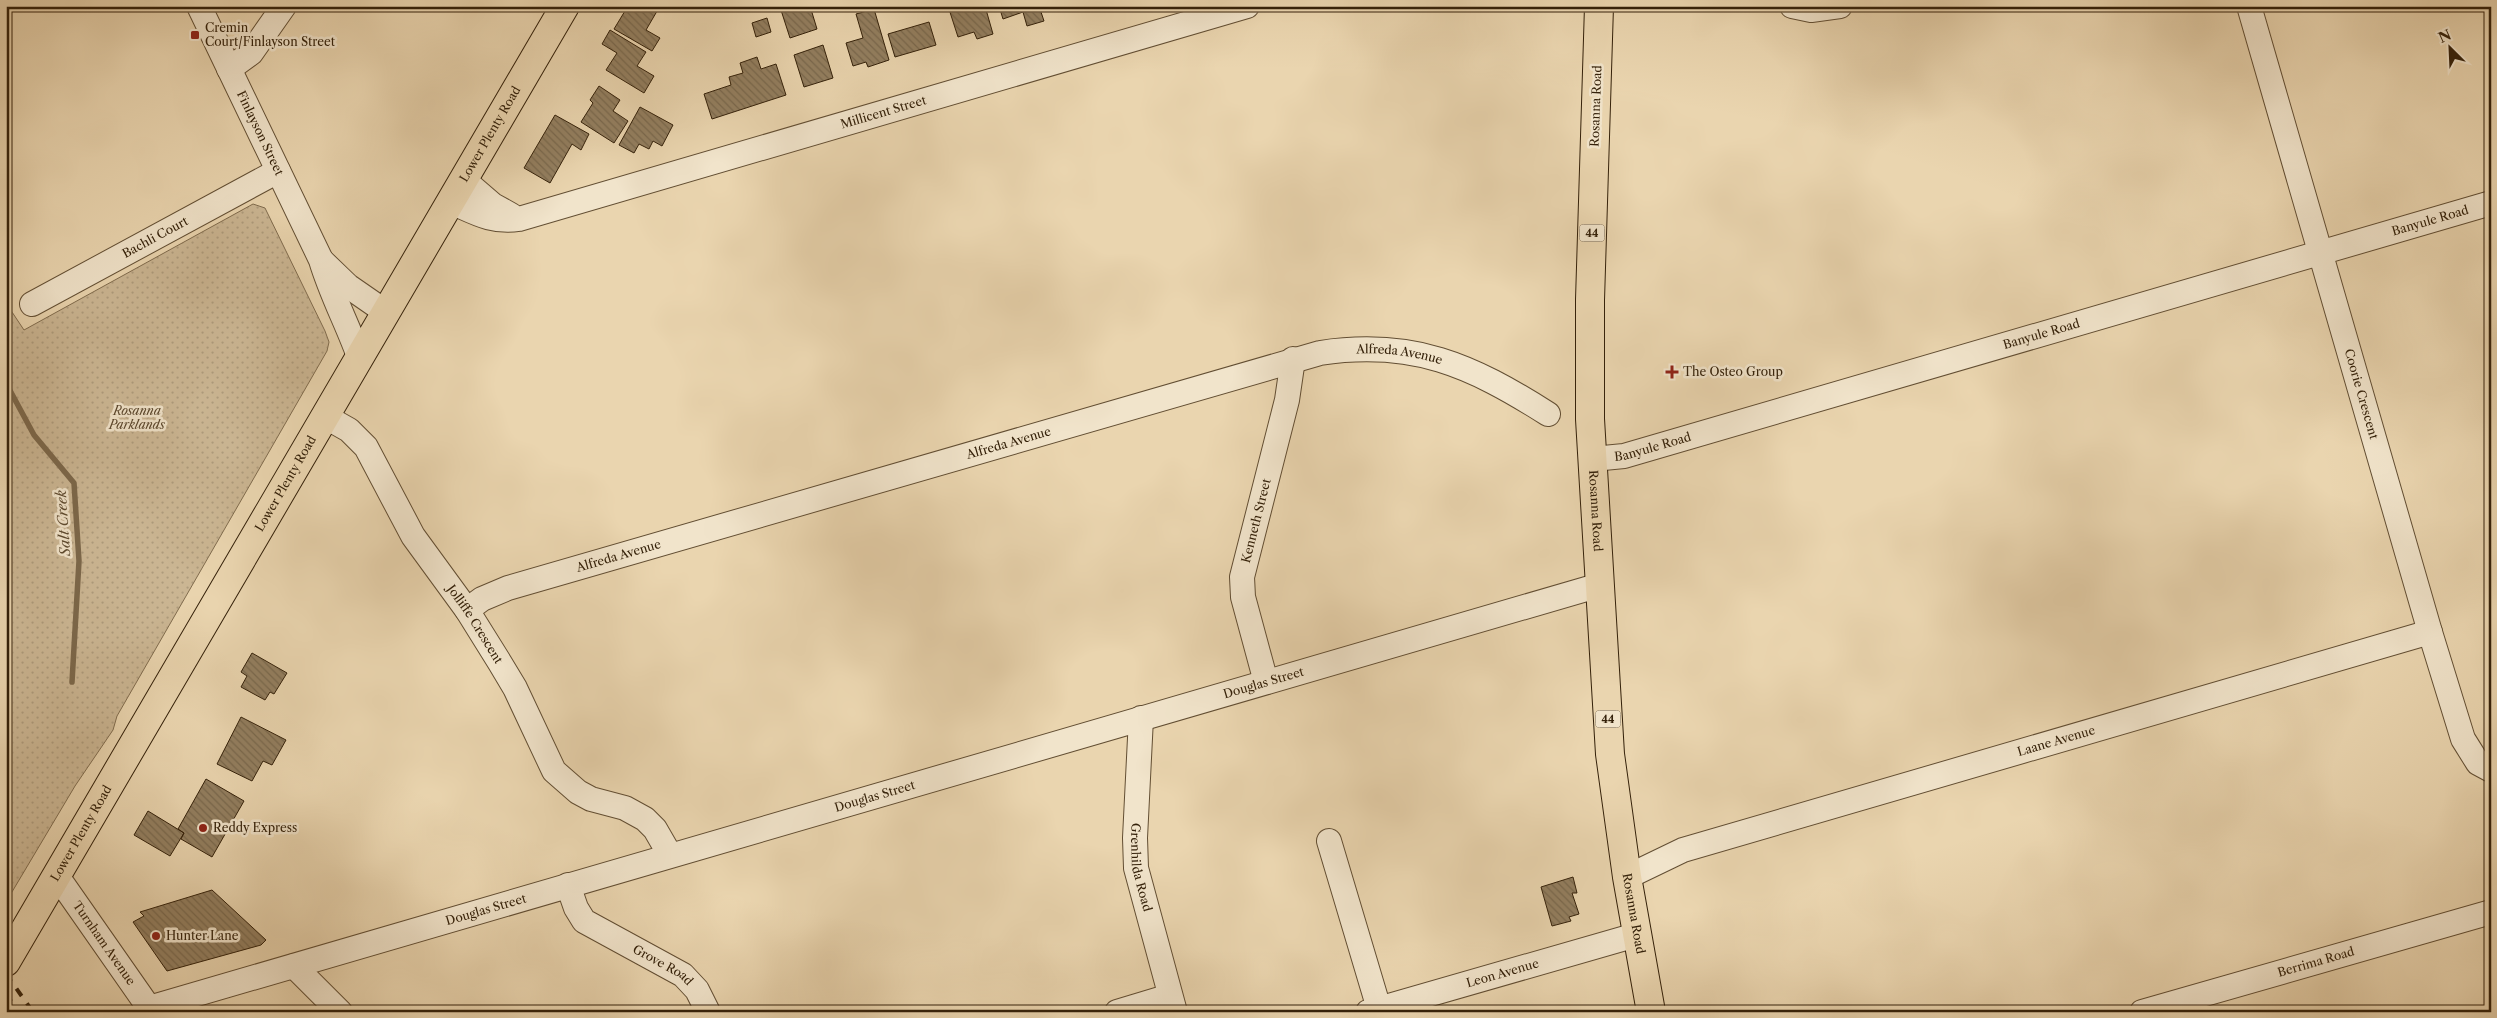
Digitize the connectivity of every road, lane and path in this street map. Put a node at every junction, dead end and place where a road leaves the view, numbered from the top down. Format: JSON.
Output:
{"nodes":[{"id":1,"x":199,"y":6,"type":"edge"},
{"id":2,"x":284,"y":6,"type":"edge"},
{"id":3,"x":565,"y":6,"type":"edge"},
{"id":4,"x":1247,"y":6,"type":"edge"},
{"id":5,"x":1599,"y":6,"type":"edge"},
{"id":6,"x":1792,"y":6,"type":"edge"},
{"id":7,"x":1840,"y":6,"type":"edge"},
{"id":8,"x":2249,"y":6,"type":"edge"},
{"id":9,"x":1182,"y":16,"type":"edge"},
{"id":10,"x":229,"y":69,"type":"junction"},
{"id":11,"x":278,"y":170,"type":"junction"},
{"id":12,"x":458,"y":191,"type":"junction"},
{"id":13,"x":2491,"y":203,"type":"edge"},
{"id":14,"x":2320,"y":253,"type":"junction"},
{"id":15,"x":321,"y":260,"type":"junction"},
{"id":16,"x":32,"y":304,"type":"dead end"},
{"id":17,"x":387,"y":313,"type":"junction"},
{"id":18,"x":360,"y":359,"type":"junction"},
{"id":19,"x":1293,"y":359,"type":"junction"},
{"id":20,"x":1548,"y":414,"type":"dead end"},
{"id":21,"x":326,"y":418,"type":"junction"},
{"id":22,"x":1593,"y":459,"type":"junction"},
{"id":23,"x":1600,"y":585,"type":"junction"},
{"id":24,"x":467,"y":610,"type":"junction"},
{"id":25,"x":2430,"y":632,"type":"junction"},
{"id":26,"x":1266,"y":682,"type":"junction"},
{"id":27,"x":1141,"y":718,"type":"junction"},
{"id":28,"x":2491,"y":770,"type":"edge"},
{"id":29,"x":1329,"y":841,"type":"dead end"},
{"id":30,"x":660,"y":858,"type":"junction"},
{"id":31,"x":1625,"y":864,"type":"junction"},
{"id":32,"x":57,"y":876,"type":"junction"},
{"id":33,"x":576,"y":883,"type":"junction"},
{"id":34,"x":2491,"y":912,"type":"edge"},
{"id":35,"x":1636,"y":935,"type":"junction"},
{"id":36,"x":6,"y":962,"type":"edge"},
{"id":37,"x":294,"y":966,"type":"junction"},
{"id":38,"x":1172,"y":1004,"type":"edge"},
{"id":39,"x":151,"y":1010,"type":"edge"},
{"id":40,"x":1376,"y":1011,"type":"edge"},
{"id":41,"x":340,"y":1012,"type":"edge"},
{"id":42,"x":708,"y":1012,"type":"edge"},
{"id":43,"x":1117,"y":1012,"type":"edge"},
{"id":44,"x":1651,"y":1012,"type":"edge"},
{"id":45,"x":2142,"y":1012,"type":"edge"}],
"edges":[{"from":1,"to":10,"type":"street","name":"Finlayson Street"},
{"from":2,"to":10,"type":"street"},
{"from":3,"to":12,"type":"main road","name":"Lower Plenty Road"},
{"from":4,"to":9,"type":"street","name":"Millicent Street"},
{"from":5,"to":22,"type":"main road","name":"Rosanna Road","number":"44"},
{"from":6,"to":7,"type":"street"},
{"from":8,"to":14,"type":"street","name":"Coorie Crescent"},
{"from":9,"to":12,"type":"street","name":"Millicent Street"},
{"from":10,"to":11,"type":"street","name":"Finlayson Street"},
{"from":11,"to":15,"type":"street","name":"Finlayson Street"},
{"from":11,"to":16,"type":"street","name":"Bachli Court"},
{"from":12,"to":17,"type":"main road","name":"Lower Plenty Road"},
{"from":13,"to":14,"type":"street","name":"Banyule Road"},
{"from":14,"to":22,"type":"street","name":"Banyule Road"},
{"from":14,"to":25,"type":"street","name":"Coorie Crescent"},
{"from":15,"to":17,"type":"street","name":"Finlayson Street"},
{"from":15,"to":18,"type":"street","name":"Finlayson Street"},
{"from":17,"to":18,"type":"main road","name":"Lower Plenty Road"},
{"from":18,"to":21,"type":"main road","name":"Lower Plenty Road"},
{"from":19,"to":20,"type":"street","name":"Alfreda Avenue"},
{"from":19,"to":24,"type":"street","name":"Alfreda Avenue"},
{"from":19,"to":26,"type":"street","name":"Kenneth Street"},
{"from":21,"to":24,"type":"street","name":"Jolliffe Crescent"},
{"from":21,"to":32,"type":"main road","name":"Lower Plenty Road"},
{"from":22,"to":23,"type":"main road","name":"Rosanna Road","number":"44"},
{"from":23,"to":26,"type":"street","name":"Douglas Street"},
{"from":23,"to":31,"type":"main road","name":"Rosanna Road","number":"44"},
{"from":24,"to":30,"type":"street","name":"Jolliffe Crescent"},
{"from":25,"to":28,"type":"street","name":"Coorie Crescent"},
{"from":25,"to":31,"type":"street","name":"Laane Avenue"},
{"from":26,"to":27,"type":"street","name":"Douglas Street"},
{"from":27,"to":30,"type":"street","name":"Douglas Street"},
{"from":27,"to":38,"type":"street","name":"Grenhilda Road"},
{"from":29,"to":40,"type":"street"},
{"from":30,"to":33,"type":"street","name":"Douglas Street"},
{"from":31,"to":35,"type":"main road","name":"Rosanna Road","number":"44"},
{"from":32,"to":36,"type":"main road","name":"Lower Plenty Road"},
{"from":32,"to":39,"type":"street","name":"Turnham Avenue"},
{"from":33,"to":37,"type":"street","name":"Douglas Street"},
{"from":33,"to":42,"type":"street","name":"Grove Road"},
{"from":34,"to":45,"type":"street","name":"Berrima Road"},
{"from":35,"to":40,"type":"street","name":"Leon Avenue"},
{"from":35,"to":44,"type":"main road","name":"Rosanna Road","number":"44"},
{"from":37,"to":39,"type":"street","name":"Douglas Street"},
{"from":37,"to":41,"type":"street"},
{"from":38,"to":43,"type":"street"}]}
